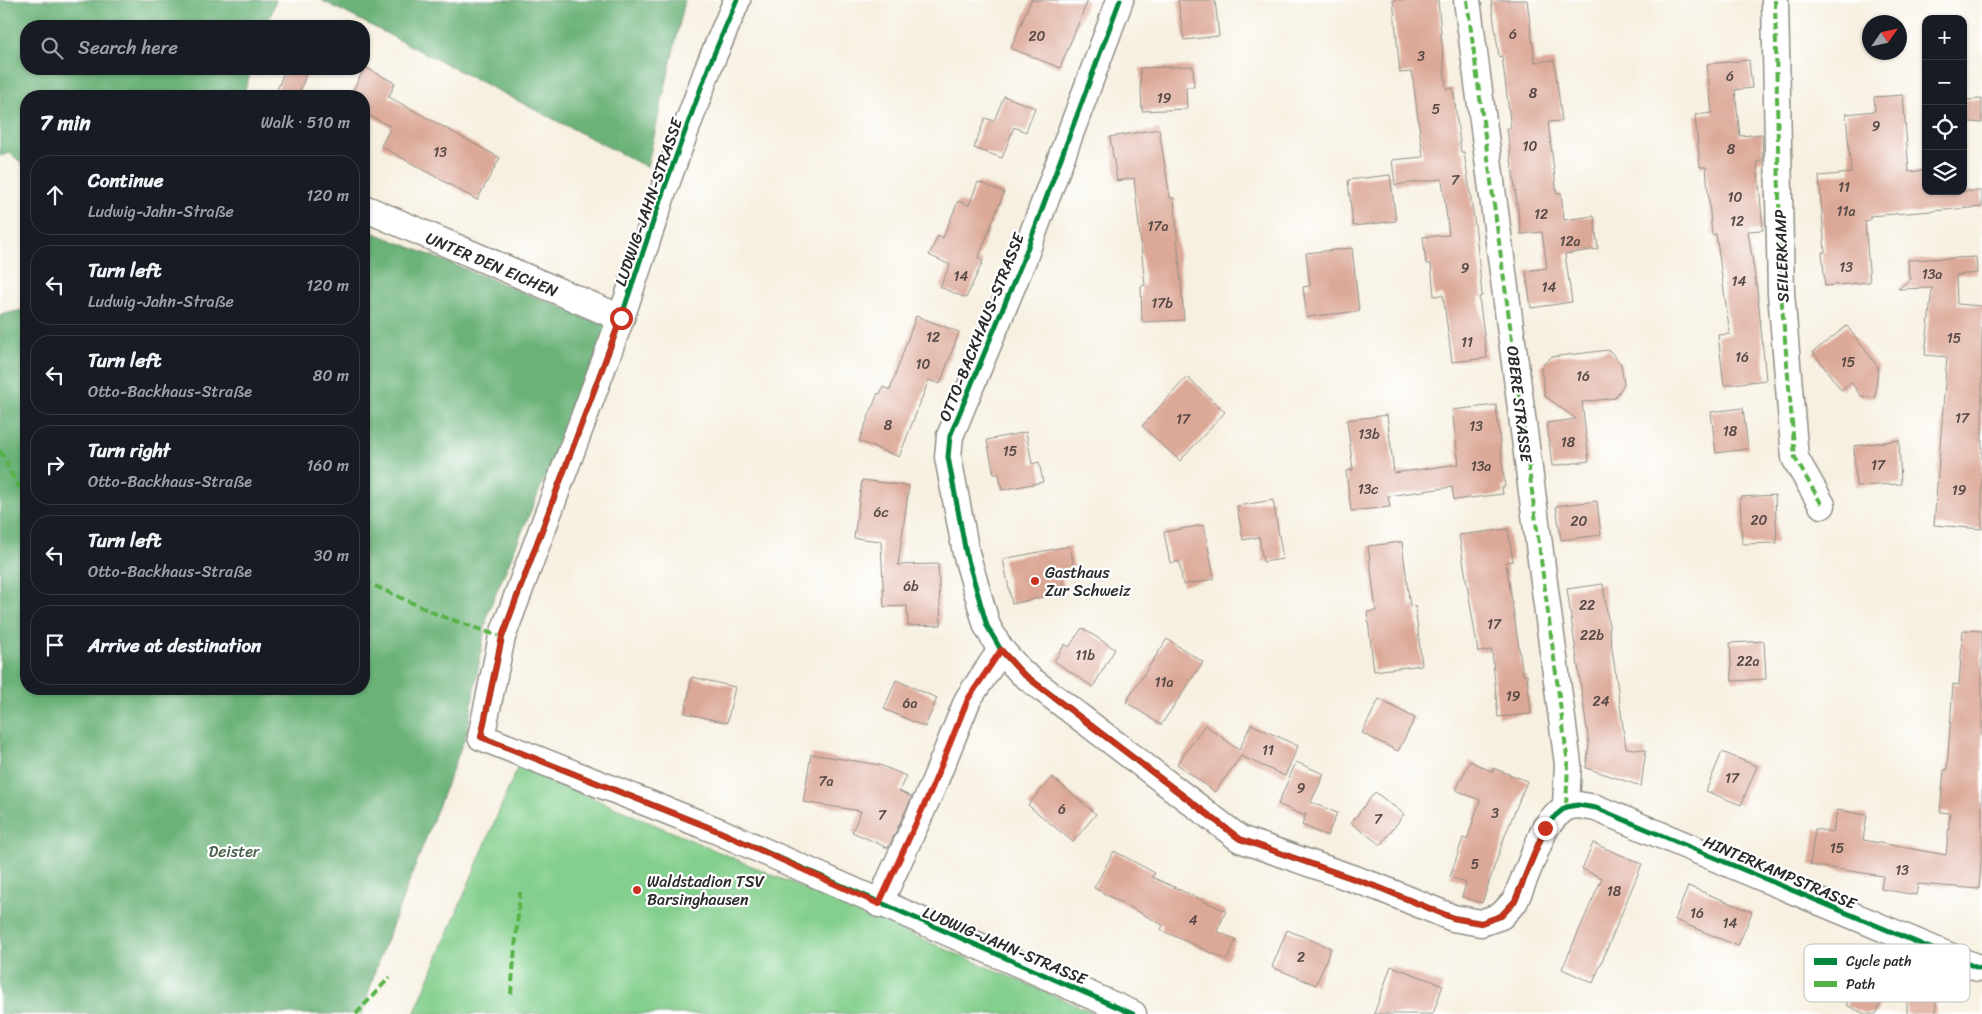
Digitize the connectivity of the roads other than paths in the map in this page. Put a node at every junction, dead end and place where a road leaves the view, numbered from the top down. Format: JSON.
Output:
{"nodes":[{"id":1,"x":737,"y":0,"type":"edge"},
{"id":2,"x":1120,"y":0,"type":"edge"},
{"id":3,"x":1467,"y":0,"type":"edge"},
{"id":4,"x":1775,"y":0,"type":"edge"},
{"id":5,"x":370,"y":211,"type":"edge"},
{"id":6,"x":621,"y":318,"type":"junction"},
{"id":7,"x":1822,"y":505,"type":"dead end"},
{"id":8,"x":1001,"y":650,"type":"junction"},
{"id":9,"x":1566,"y":807,"type":"junction"},
{"id":10,"x":879,"y":904,"type":"junction"},
{"id":11,"x":1921,"y":944,"type":"edge"},
{"id":12,"x":1134,"y":1014,"type":"edge"}],
"edges":[{"from":1,"to":6,"type":"street","name":"LUDWIG-JAHN-STRASSE"},
{"from":2,"to":8,"type":"street","name":"OTTO-BACKHAUS-STRASSE"},
{"from":3,"to":9,"type":"street","name":"OBERE STRASSE"},
{"from":4,"to":7,"type":"street","name":"SEILERKAMP"},
{"from":5,"to":6,"type":"street","name":"UNTER DEN EICHEN"},
{"from":6,"to":10,"type":"street","name":"LUDWIG-JAHN-STRASSE"},
{"from":8,"to":9,"type":"street","name":"OTTO-BACKHAUS-STRASSE"},
{"from":8,"to":10,"type":"street"},
{"from":9,"to":11,"type":"street","name":"HINTERKAMPSTRASSE"},
{"from":10,"to":12,"type":"street","name":"LUDWIG-JAHN-STRASSE"}]}
